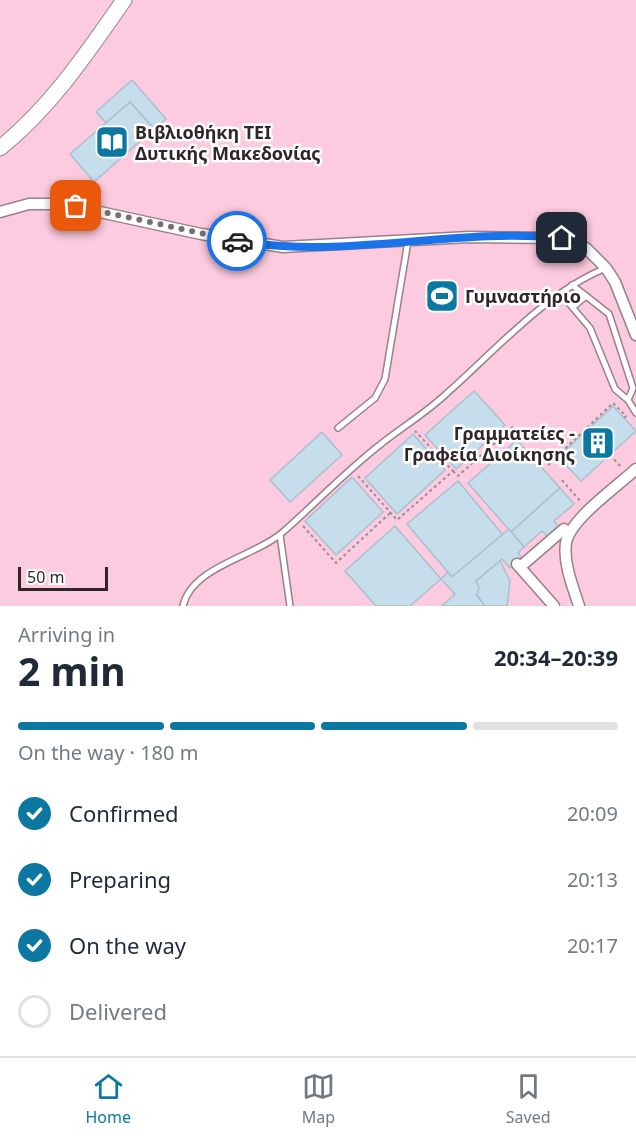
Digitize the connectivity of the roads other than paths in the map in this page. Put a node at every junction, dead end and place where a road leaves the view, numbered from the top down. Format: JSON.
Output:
{"nodes":[{"id":1,"x":124,"y":0,"type":"edge"},
{"id":2,"x":0,"y":148,"type":"edge"},
{"id":3,"x":0,"y":212,"type":"edge"},
{"id":4,"x":408,"y":241,"type":"junction"},
{"id":5,"x":606,"y":268,"type":"junction"},
{"id":6,"x":572,"y":285,"type":"junction"},
{"id":7,"x":561,"y":294,"type":"junction"},
{"id":8,"x":586,"y":296,"type":"junction"},
{"id":9,"x":573,"y":308,"type":"junction"},
{"id":10,"x":636,"y":335,"type":"edge"},
{"id":11,"x":628,"y":400,"type":"junction"},
{"id":12,"x":636,"y":412,"type":"edge"},
{"id":13,"x":338,"y":428,"type":"dead end"},
{"id":14,"x":633,"y":472,"type":"edge"},
{"id":15,"x":568,"y":534,"type":"junction"},
{"id":16,"x":280,"y":535,"type":"junction"},
{"id":17,"x":183,"y":606,"type":"edge"},
{"id":18,"x":290,"y":606,"type":"edge"},
{"id":19,"x":554,"y":606,"type":"edge"},
{"id":20,"x":579,"y":606,"type":"edge"}],
"edges":[{"from":1,"to":2,"type":"main road"},
{"from":3,"to":4,"type":"street"},
{"from":4,"to":5,"type":"street"},
{"from":4,"to":13,"type":"lane"},
{"from":5,"to":6,"type":"lane"},
{"from":5,"to":10,"type":"street"},
{"from":6,"to":7,"type":"lane"},
{"from":6,"to":8,"type":"lane"},
{"from":7,"to":9,"type":"lane"},
{"from":7,"to":16,"type":"lane"},
{"from":8,"to":9,"type":"lane"},
{"from":8,"to":11,"type":"lane"},
{"from":9,"to":11,"type":"lane"},
{"from":11,"to":12,"type":"lane"},
{"from":14,"to":15,"type":"street"},
{"from":15,"to":19,"type":"street"},
{"from":15,"to":20,"type":"street"},
{"from":16,"to":17,"type":"lane"},
{"from":16,"to":18,"type":"lane"}]}
